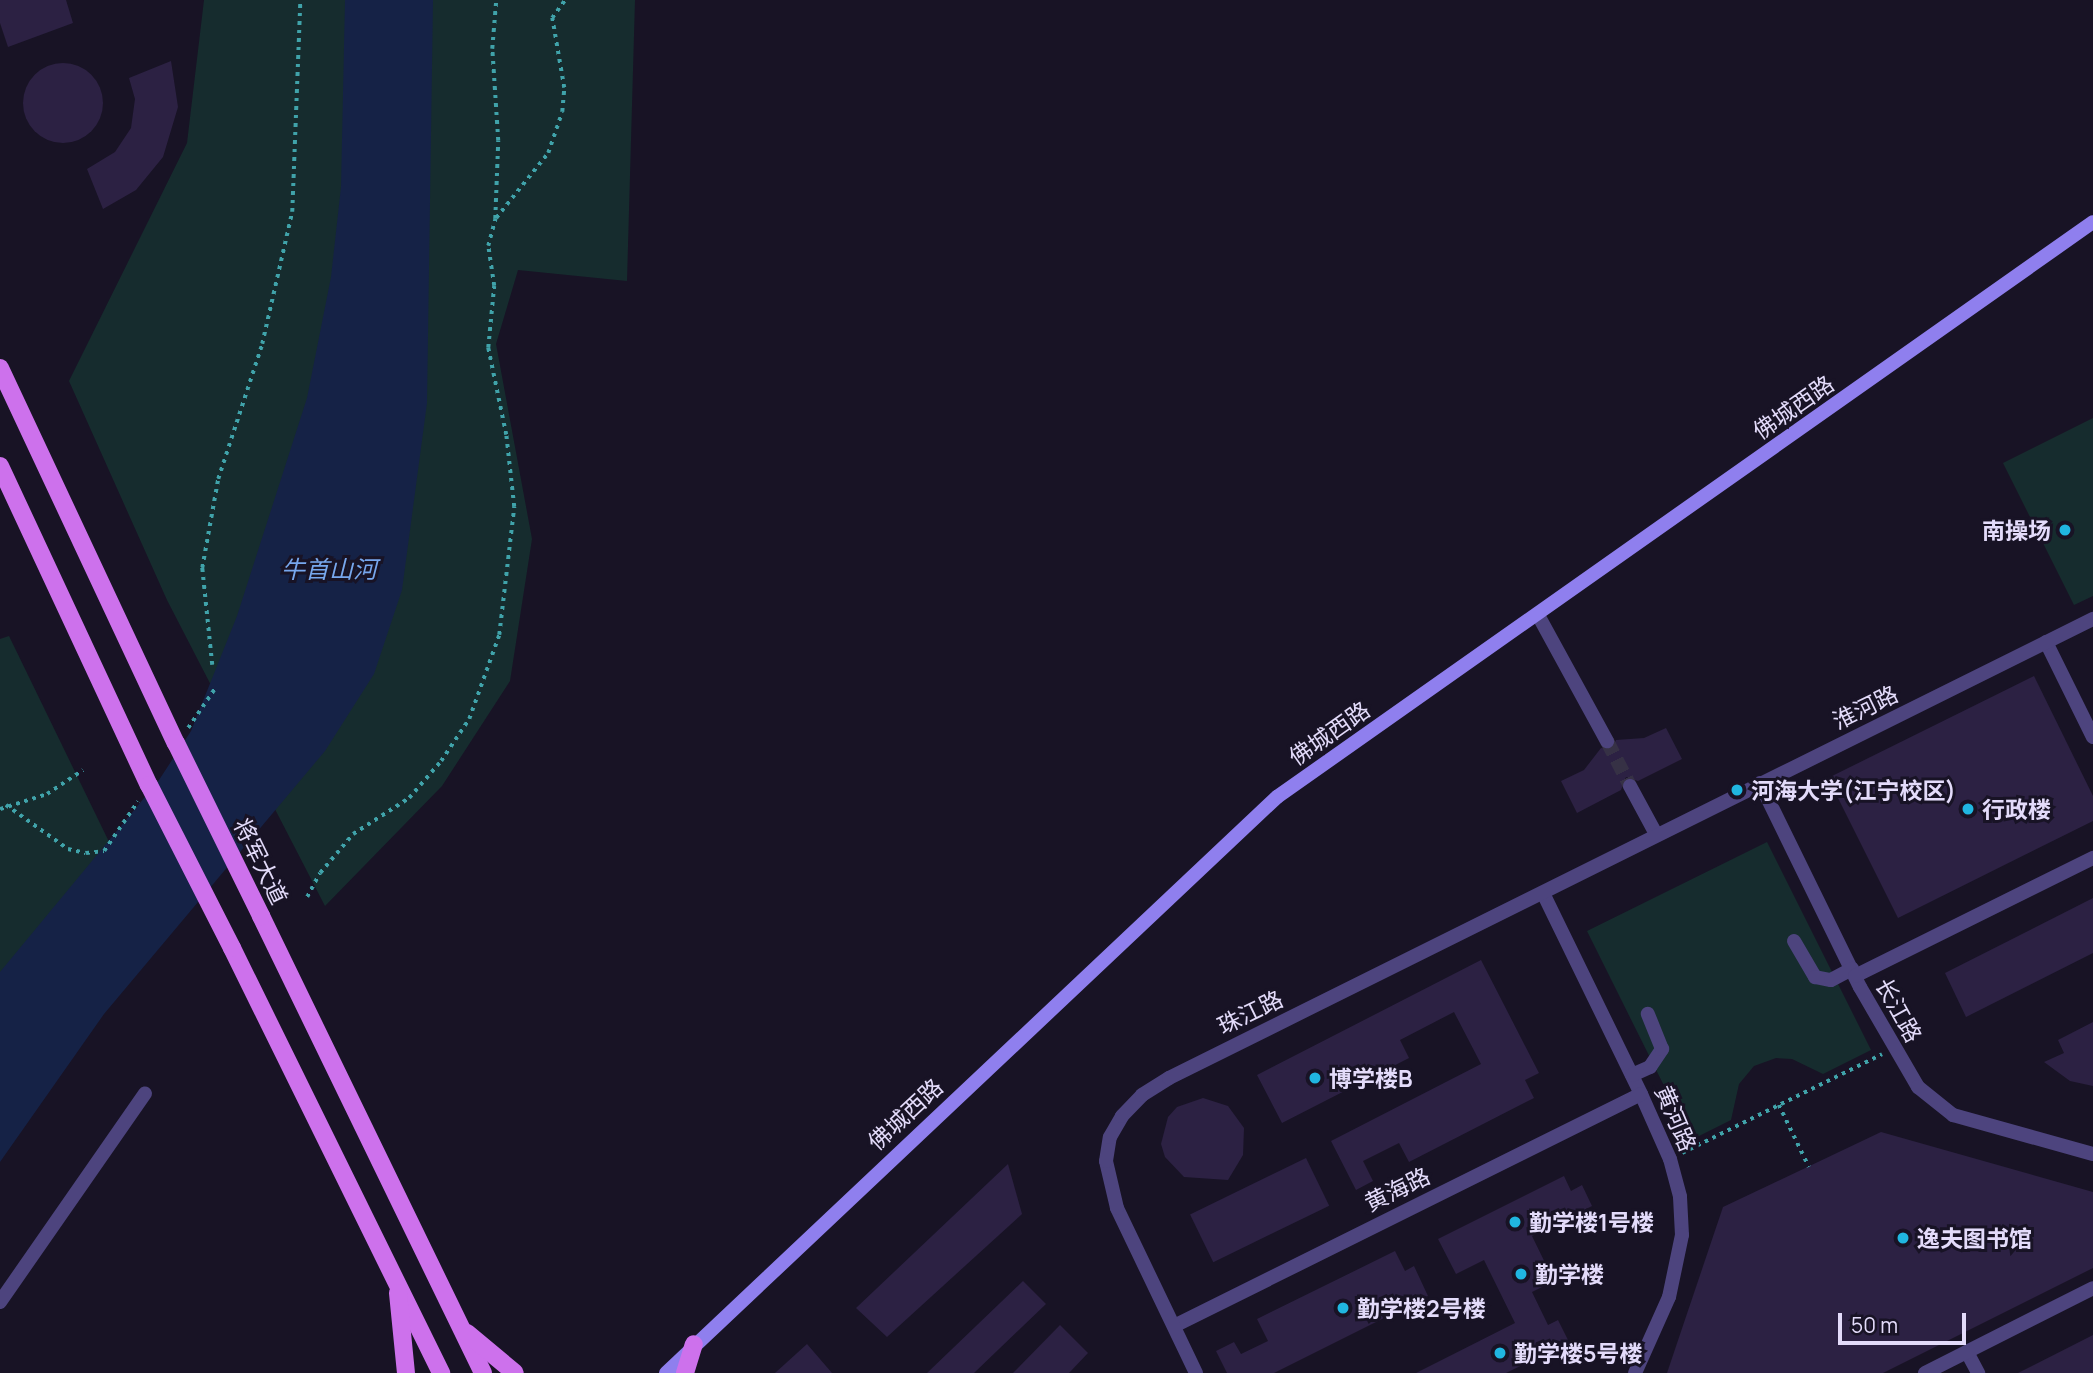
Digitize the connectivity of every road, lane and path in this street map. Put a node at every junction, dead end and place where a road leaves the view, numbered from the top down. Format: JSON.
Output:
{"nodes":[{"id":1,"x":300,"y":0,"type":"edge"},
{"id":2,"x":496,"y":0,"type":"edge"},
{"id":3,"x":565,"y":0,"type":"edge"},
{"id":4,"x":495,"y":219,"type":"junction"},
{"id":5,"x":2093,"y":222,"type":"edge"},
{"id":6,"x":0,"y":368,"type":"edge"},
{"id":7,"x":0,"y":466,"type":"edge"},
{"id":8,"x":1538,"y":615,"type":"junction"},
{"id":9,"x":2093,"y":619,"type":"edge"},
{"id":10,"x":2046,"y":642,"type":"junction"},
{"id":11,"x":212,"y":665,"type":"dead end"},
{"id":12,"x":2093,"y":737,"type":"edge"},
{"id":13,"x":1607,"y":741,"type":"tunnel mouth"},
{"id":14,"x":83,"y":770,"type":"dead end"},
{"id":15,"x":1760,"y":783,"type":"junction"},
{"id":16,"x":1630,"y":786,"type":"tunnel mouth"},
{"id":17,"x":6,"y":805,"type":"junction"},
{"id":18,"x":0,"y":809,"type":"edge"},
{"id":19,"x":1656,"y":834,"type":"junction"},
{"id":20,"x":104,"y":851,"type":"dead end"},
{"id":21,"x":2093,"y":858,"type":"edge"},
{"id":22,"x":1542,"y":892,"type":"junction"},
{"id":23,"x":307,"y":897,"type":"dead end"},
{"id":24,"x":1794,"y":941,"type":"dead end"},
{"id":25,"x":1853,"y":973,"type":"junction"},
{"id":26,"x":1648,"y":1014,"type":"dead end"},
{"id":27,"x":1893,"y":1049,"type":"junction"},
{"id":28,"x":1632,"y":1075,"type":"junction"},
{"id":29,"x":145,"y":1093,"type":"dead end"},
{"id":30,"x":1641,"y":1094,"type":"junction"},
{"id":31,"x":1779,"y":1105,"type":"junction"},
{"id":32,"x":2093,"y":1154,"type":"edge"},
{"id":33,"x":1670,"y":1159,"type":"junction"},
{"id":34,"x":1809,"y":1167,"type":"dead end"},
{"id":35,"x":398,"y":1286,"type":"junction"},
{"id":36,"x":2093,"y":1287,"type":"edge"},
{"id":37,"x":0,"y":1301,"type":"edge"},
{"id":38,"x":1174,"y":1326,"type":"junction"},
{"id":39,"x":461,"y":1328,"type":"junction"},
{"id":40,"x":694,"y":1344,"type":"junction"},
{"id":41,"x":1968,"y":1352,"type":"junction"},
{"id":42,"x":407,"y":1373,"type":"edge"},
{"id":43,"x":441,"y":1373,"type":"edge"},
{"id":44,"x":483,"y":1373,"type":"edge"},
{"id":45,"x":515,"y":1373,"type":"edge"},
{"id":46,"x":666,"y":1373,"type":"edge"},
{"id":47,"x":685,"y":1373,"type":"edge"},
{"id":48,"x":1196,"y":1373,"type":"edge"},
{"id":49,"x":1635,"y":1373,"type":"edge"},
{"id":50,"x":1925,"y":1373,"type":"edge"},
{"id":51,"x":1978,"y":1373,"type":"edge"}],
"edges":[{"from":1,"to":11,"type":"path"},
{"from":2,"to":4,"type":"path"},
{"from":3,"to":4,"type":"path"},
{"from":4,"to":23,"type":"path"},
{"from":5,"to":8,"type":"main road","name":"佛城西路"},
{"from":6,"to":39,"type":"main road","name":"将军大道","bridge":true},
{"from":7,"to":35,"type":"main road","bridge":true},
{"from":8,"to":13,"type":"street"},
{"from":8,"to":40,"type":"main road","name":"佛城西路"},
{"from":9,"to":10,"type":"street","name":"淮河路"},
{"from":10,"to":12,"type":"street"},
{"from":10,"to":15,"type":"street","name":"淮河路"},
{"from":14,"to":17,"type":"path"},
{"from":15,"to":19,"type":"street","name":"淮河路"},
{"from":15,"to":25,"type":"street","name":"长江路"},
{"from":16,"to":19,"type":"street"},
{"from":17,"to":18,"type":"path"},
{"from":17,"to":20,"type":"path"},
{"from":19,"to":22,"type":"street","name":"珠江路"},
{"from":21,"to":25,"type":"street"},
{"from":22,"to":28,"type":"street","name":"黄河路"},
{"from":22,"to":38,"type":"street","name":"珠江路"},
{"from":24,"to":25,"type":"street"},
{"from":25,"to":27,"type":"street","name":"长江路"},
{"from":26,"to":28,"type":"street"},
{"from":27,"to":31,"type":"path"},
{"from":27,"to":32,"type":"street","name":"长江路"},
{"from":28,"to":30,"type":"street","name":"黄河路"},
{"from":29,"to":37,"type":"street"},
{"from":30,"to":33,"type":"street","name":"黄河路"},
{"from":30,"to":38,"type":"street","name":"黄海路"},
{"from":31,"to":33,"type":"path"},
{"from":31,"to":34,"type":"path"},
{"from":33,"to":49,"type":"street","name":"黄河路"},
{"from":35,"to":42,"type":"main road"},
{"from":35,"to":43,"type":"main road"},
{"from":36,"to":41,"type":"street"},
{"from":38,"to":48,"type":"street","name":"珠江路"},
{"from":39,"to":44,"type":"main road","name":"将军大道"},
{"from":39,"to":45,"type":"main road"},
{"from":40,"to":46,"type":"main road","name":"佛城西路"},
{"from":40,"to":47,"type":"main road"},
{"from":41,"to":50,"type":"street"},
{"from":41,"to":51,"type":"street"}]}
